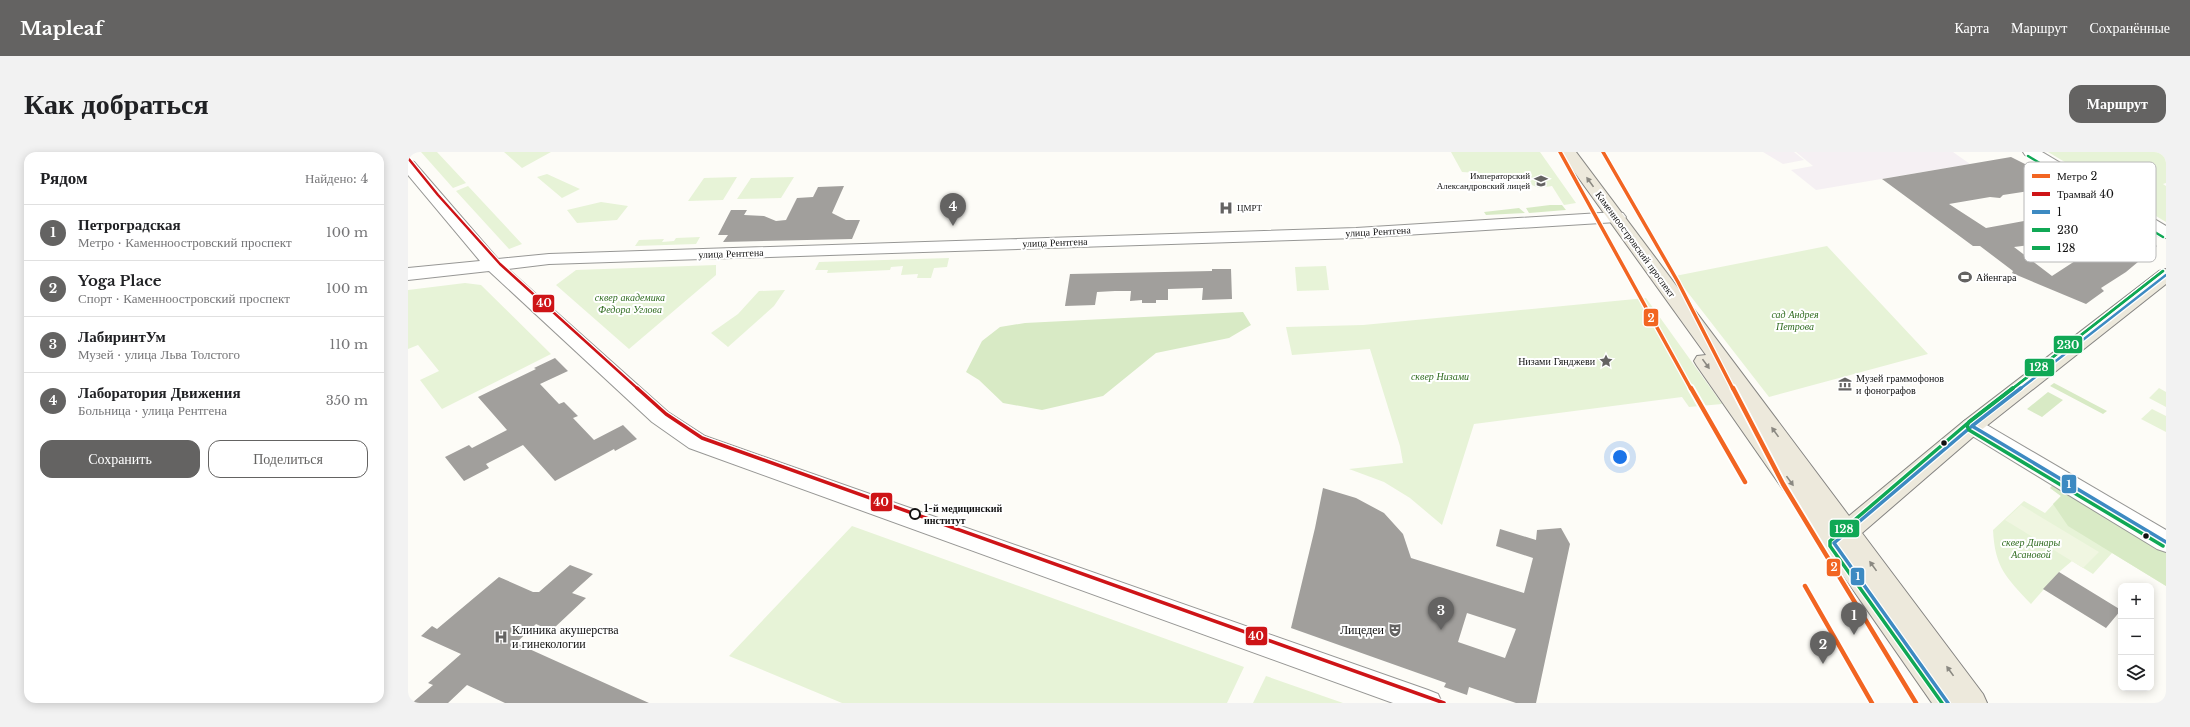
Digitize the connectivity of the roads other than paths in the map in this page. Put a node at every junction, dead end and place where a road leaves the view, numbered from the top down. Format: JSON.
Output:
{"nodes":[{"id":1,"x":1554,"y":152,"type":"edge"},
{"id":2,"x":1568,"y":152,"type":"edge"},
{"id":3,"x":2031,"y":152,"type":"edge"},
{"id":4,"x":2048,"y":162,"type":"edge"},
{"id":5,"x":408,"y":165,"type":"edge"},
{"id":6,"x":1609,"y":218,"type":"junction"},
{"id":7,"x":2156,"y":227,"type":"edge"},
{"id":8,"x":2166,"y":233,"type":"edge"},
{"id":9,"x":408,"y":265,"type":"edge"},
{"id":10,"x":492,"y":265,"type":"junction"},
{"id":11,"x":408,"y":274,"type":"edge"},
{"id":12,"x":2165,"y":277,"type":"edge"},
{"id":13,"x":1972,"y":426,"type":"junction"},
{"id":14,"x":1841,"y":537,"type":"junction"},
{"id":15,"x":2166,"y":542,"type":"edge"},
{"id":16,"x":1428,"y":703,"type":"edge"},
{"id":17,"x":1948,"y":703,"type":"edge"},
{"id":18,"x":1973,"y":703,"type":"edge"}],
"edges":[{"from":1,"to":6,"type":"main road","name":"Каменноостровский проспект"},
{"from":6,"to":2,"type":"main road","name":"Каменноостровский проспект","one_way":true},
{"from":3,"to":4,"type":"street"},
{"from":5,"to":10,"type":"street"},
{"from":6,"to":10,"type":"street","name":"улица Рентгена"},
{"from":6,"to":14,"type":"main road","name":"Каменноостровский проспект"},
{"from":7,"to":8,"type":"street"},
{"from":9,"to":10,"type":"street","name":"улица Рентгена"},
{"from":10,"to":11,"type":"street","name":"улица Рентгена"},
{"from":10,"to":16,"type":"street"},
{"from":12,"to":13,"type":"main road"},
{"from":13,"to":14,"type":"main road"},
{"from":13,"to":15,"type":"street"},
{"from":14,"to":17,"type":"main road","name":"Каменноостровский проспект"},
{"from":18,"to":14,"type":"main road","name":"Каменноостровский проспект","one_way":true}]}
